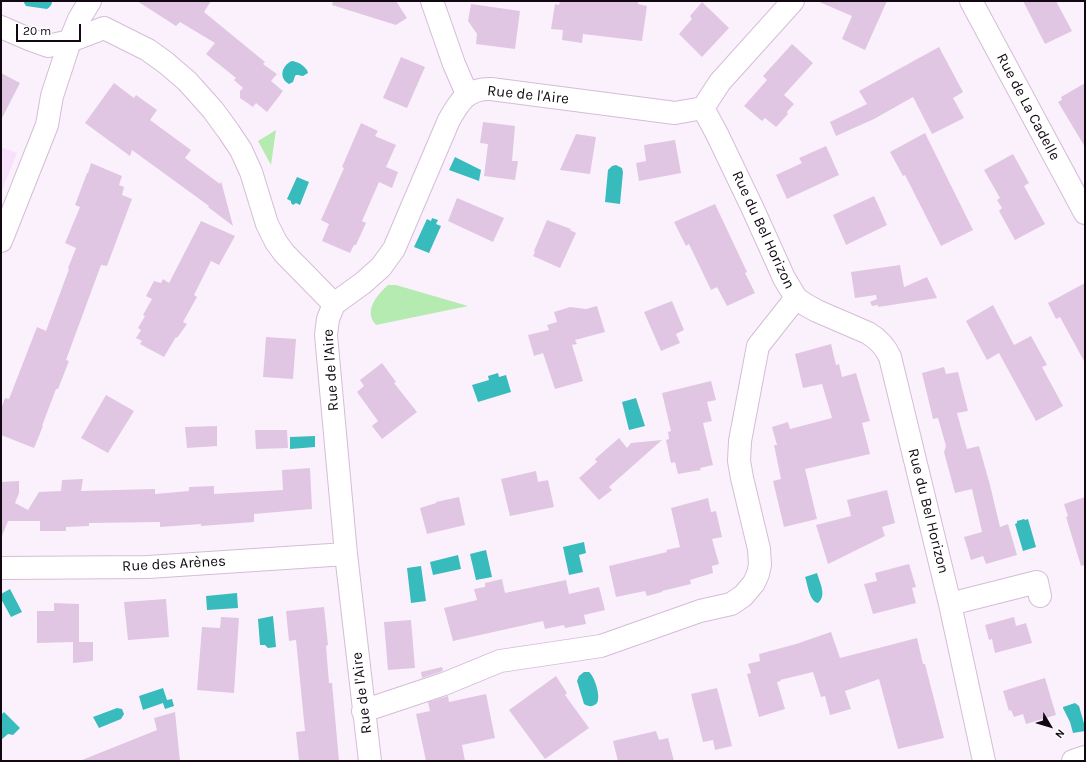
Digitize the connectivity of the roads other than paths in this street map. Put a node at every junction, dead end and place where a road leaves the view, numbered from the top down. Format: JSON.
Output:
{"nodes":[{"id":1,"x":90,"y":1,"type":"edge"},
{"id":2,"x":432,"y":1,"type":"edge"},
{"id":3,"x":793,"y":1,"type":"edge"},
{"id":4,"x":971,"y":1,"type":"edge"},
{"id":5,"x":1,"y":27,"type":"edge"},
{"id":6,"x":70,"y":41,"type":"junction"},
{"id":7,"x":467,"y":94,"type":"junction"},
{"id":8,"x":703,"y":108,"type":"junction"},
{"id":9,"x":1085,"y":213,"type":"edge"},
{"id":10,"x":1,"y":241,"type":"edge"},
{"id":11,"x":796,"y":298,"type":"junction"},
{"id":12,"x":334,"y":304,"type":"junction"},
{"id":13,"x":346,"y":554,"type":"junction"},
{"id":14,"x":1,"y":568,"type":"edge"},
{"id":15,"x":1040,"y":596,"type":"dead end"},
{"id":16,"x":950,"y":604,"type":"junction"},
{"id":17,"x":363,"y":711,"type":"junction"},
{"id":18,"x":1085,"y":757,"type":"edge"},
{"id":19,"x":370,"y":761,"type":"edge"},
{"id":20,"x":984,"y":761,"type":"edge"},
{"id":21,"x":1073,"y":761,"type":"edge"}],
"edges":[{"from":1,"to":6,"type":"street"},
{"from":2,"to":7,"type":"street"},
{"from":3,"to":8,"type":"street"},
{"from":4,"to":9,"type":"street","name":"Rue de La Cadelle"},
{"from":5,"to":6,"type":"street"},
{"from":6,"to":10,"type":"street"},
{"from":6,"to":12,"type":"street"},
{"from":7,"to":8,"type":"street","name":"Rue de l'Aire"},
{"from":7,"to":12,"type":"street","name":"Rue de l'Aire"},
{"from":8,"to":11,"type":"street","name":"Rue du Bel Horizon"},
{"from":11,"to":16,"type":"street","name":"Rue du Bel Horizon"},
{"from":11,"to":17,"type":"street"},
{"from":12,"to":13,"type":"street","name":"Rue de l'Aire"},
{"from":13,"to":14,"type":"street","name":"Rue des Arènes"},
{"from":13,"to":17,"type":"street","name":"Rue de l'Aire"},
{"from":15,"to":16,"type":"street"},
{"from":16,"to":20,"type":"street","name":"Rue du Bel Horizon"},
{"from":17,"to":19,"type":"street","name":"Rue de l'Aire"},
{"from":18,"to":21,"type":"street"}]}
